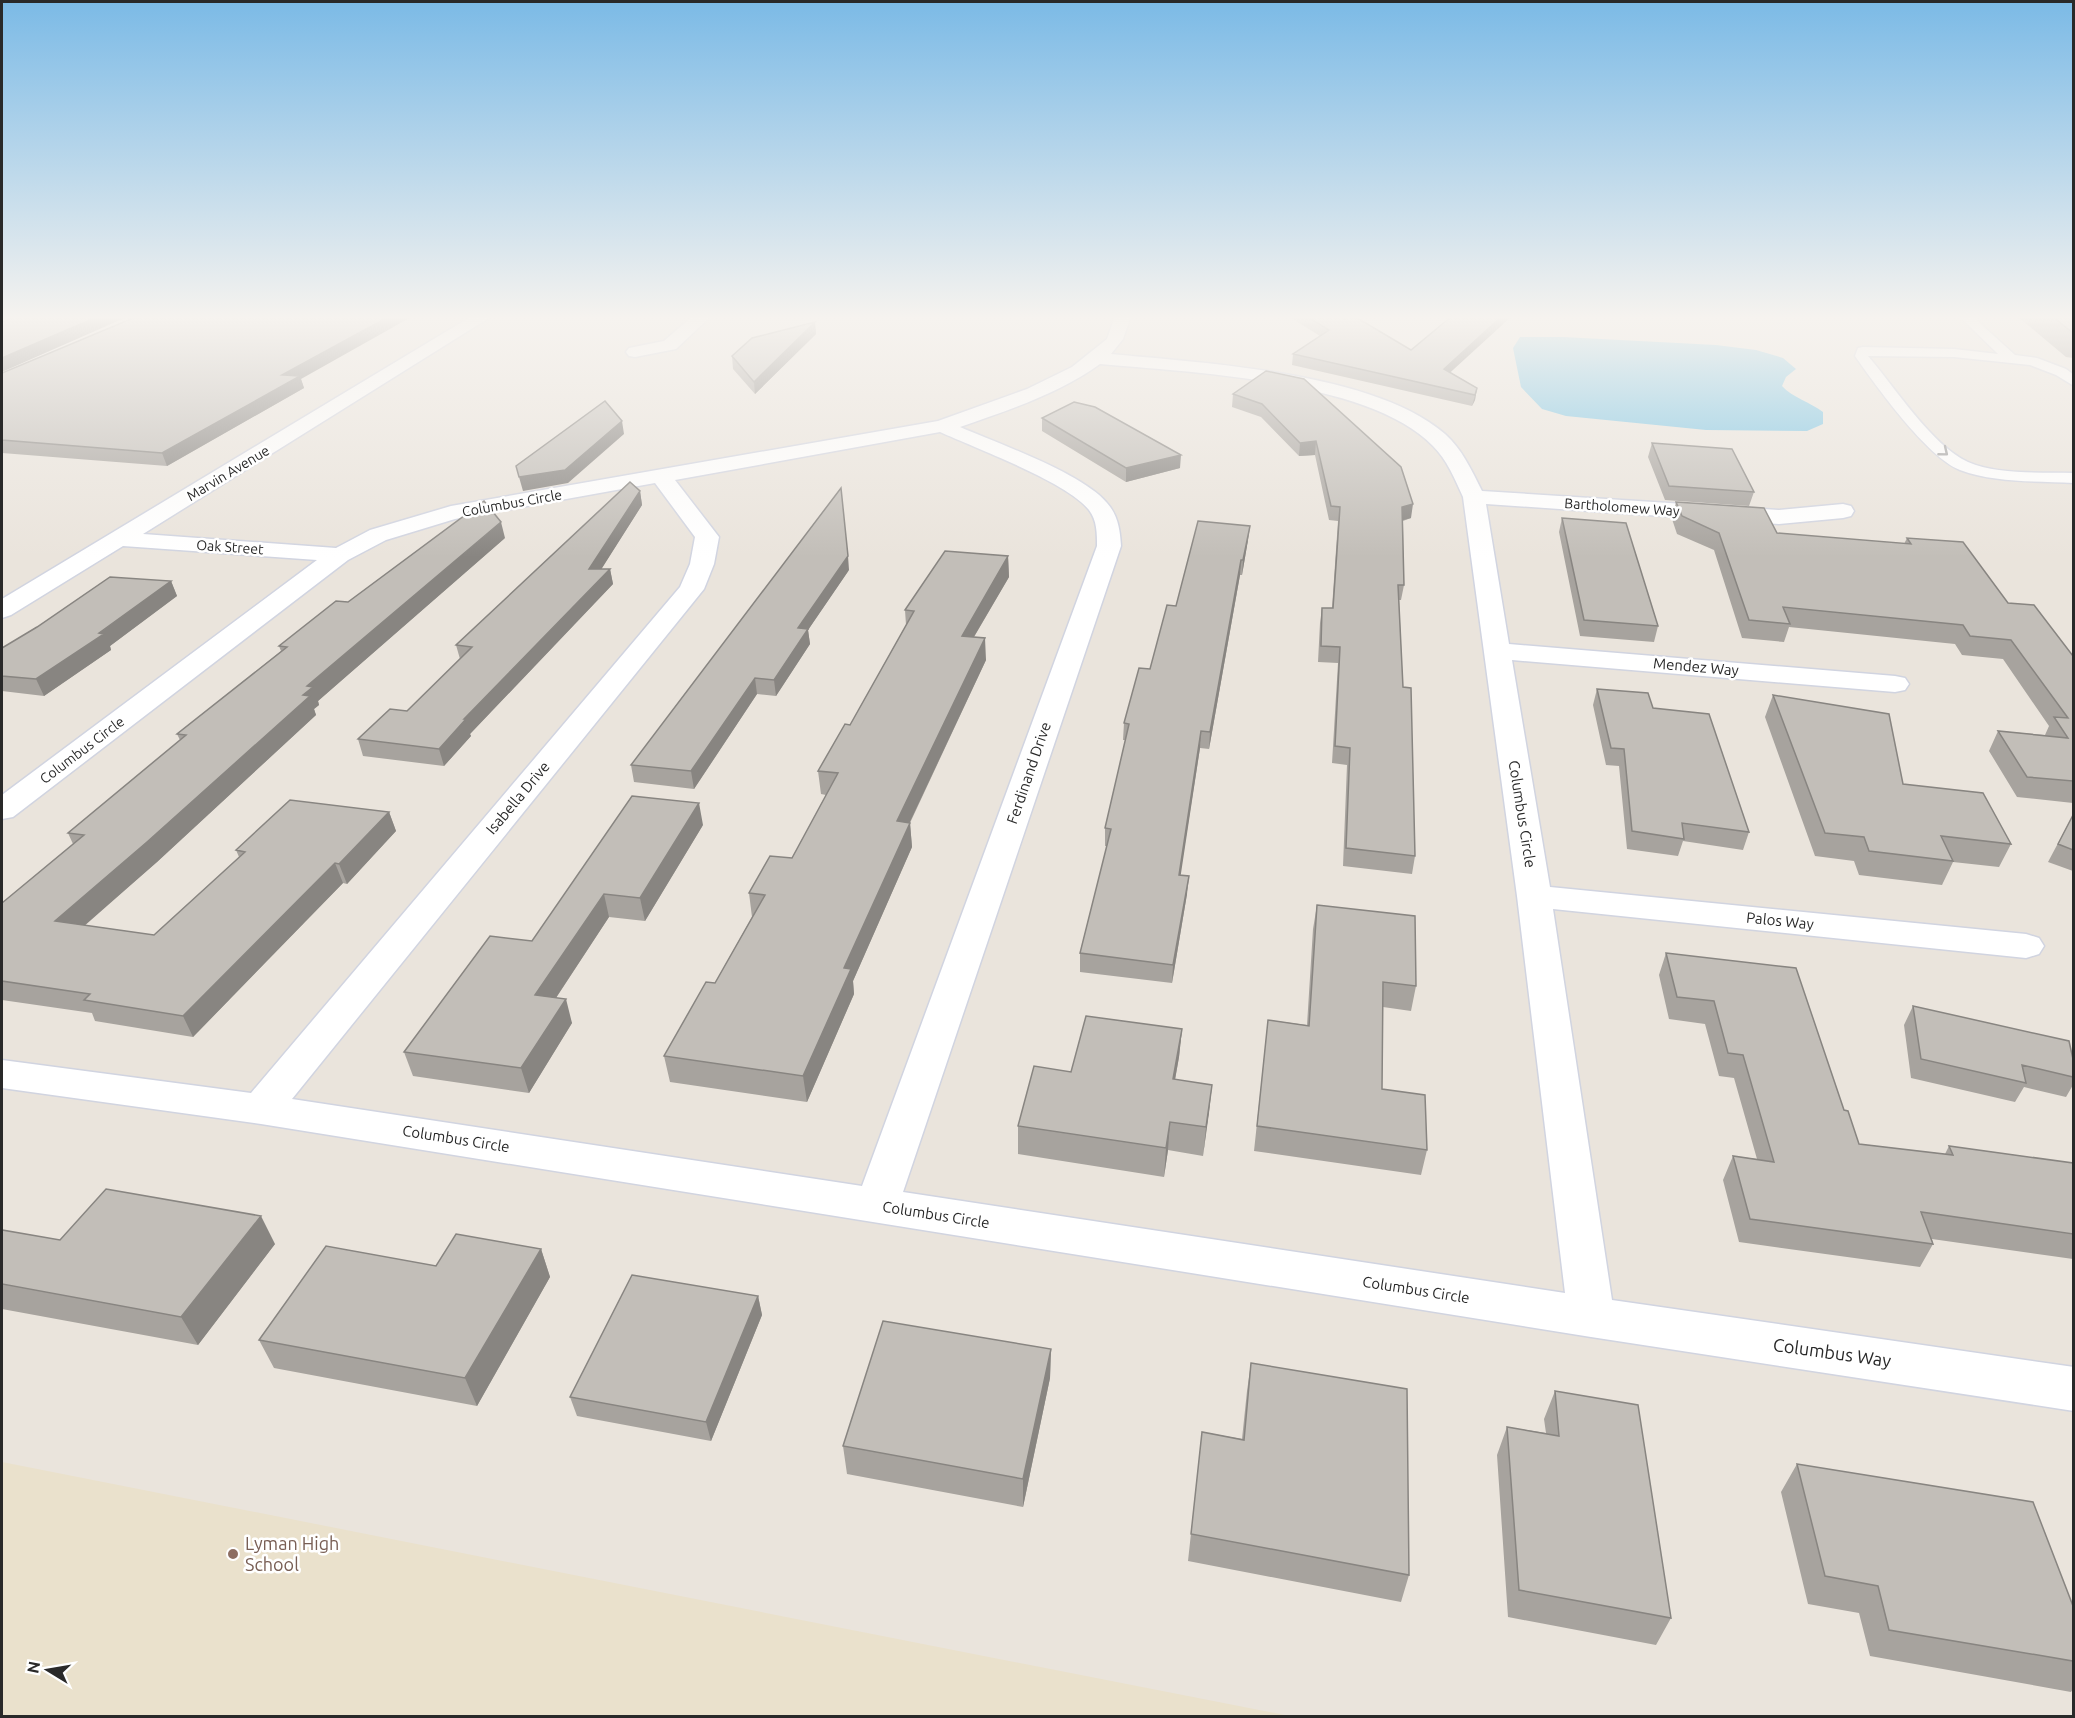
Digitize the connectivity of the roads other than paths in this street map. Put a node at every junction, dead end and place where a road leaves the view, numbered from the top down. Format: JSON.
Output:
{"nodes":[{"id":1,"x":352,"y":396,"type":"edge"},
{"id":2,"x":1025,"y":396,"type":"edge"},
{"id":3,"x":1348,"y":396,"type":"edge"},
{"id":4,"x":1894,"y":396,"type":"edge"},
{"id":5,"x":942,"y":426,"type":"junction"},
{"id":6,"x":661,"y":476,"type":"junction"},
{"id":7,"x":2073,"y":478,"type":"edge"},
{"id":8,"x":1474,"y":497,"type":"junction"},
{"id":9,"x":1843,"y":511,"type":"dead end"},
{"id":10,"x":119,"y":538,"type":"junction"},
{"id":11,"x":340,"y":555,"type":"junction"},
{"id":12,"x":2,"y":610,"type":"edge"},
{"id":13,"x":1497,"y":651,"type":"junction"},
{"id":14,"x":1895,"y":684,"type":"dead end"},
{"id":15,"x":2,"y":810,"type":"edge"},
{"id":16,"x":1534,"y":896,"type":"junction"},
{"id":17,"x":2026,"y":946,"type":"dead end"},
{"id":18,"x":2,"y":1074,"type":"edge"},
{"id":19,"x":261,"y":1109,"type":"junction"},
{"id":20,"x":876,"y":1206,"type":"junction"},
{"id":21,"x":1591,"y":1317,"type":"junction"},
{"id":22,"x":2073,"y":1389,"type":"edge"}],
"edges":[{"from":1,"to":10,"type":"street","name":"Marvin Avenue"},
{"from":2,"to":5,"type":"street","name":"Columbus Circle"},
{"from":3,"to":8,"type":"street","name":"Columbus Circle"},
{"from":4,"to":7,"type":"lane","one_way":true},
{"from":5,"to":6,"type":"street","name":"Columbus Circle"},
{"from":5,"to":20,"type":"street","name":"Ferdinand Drive"},
{"from":6,"to":11,"type":"street","name":"Columbus Circle"},
{"from":6,"to":19,"type":"street","name":"Isabella Drive"},
{"from":8,"to":9,"type":"street","name":"Bartholomew Way"},
{"from":8,"to":13,"type":"street","name":"Columbus Circle"},
{"from":10,"to":11,"type":"street","name":"Oak Street"},
{"from":10,"to":12,"type":"street","name":"Marvin Avenue"},
{"from":11,"to":15,"type":"street","name":"Columbus Circle"},
{"from":13,"to":14,"type":"street","name":"Mendez Way"},
{"from":13,"to":16,"type":"street","name":"Columbus Circle"},
{"from":16,"to":17,"type":"street","name":"Palos Way"},
{"from":16,"to":21,"type":"street","name":"Columbus Circle"},
{"from":18,"to":19,"type":"street","name":"Columbus Circle"},
{"from":19,"to":20,"type":"street","name":"Columbus Circle"},
{"from":20,"to":21,"type":"street","name":"Columbus Circle"},
{"from":21,"to":22,"type":"street","name":"Columbus Way"}]}
